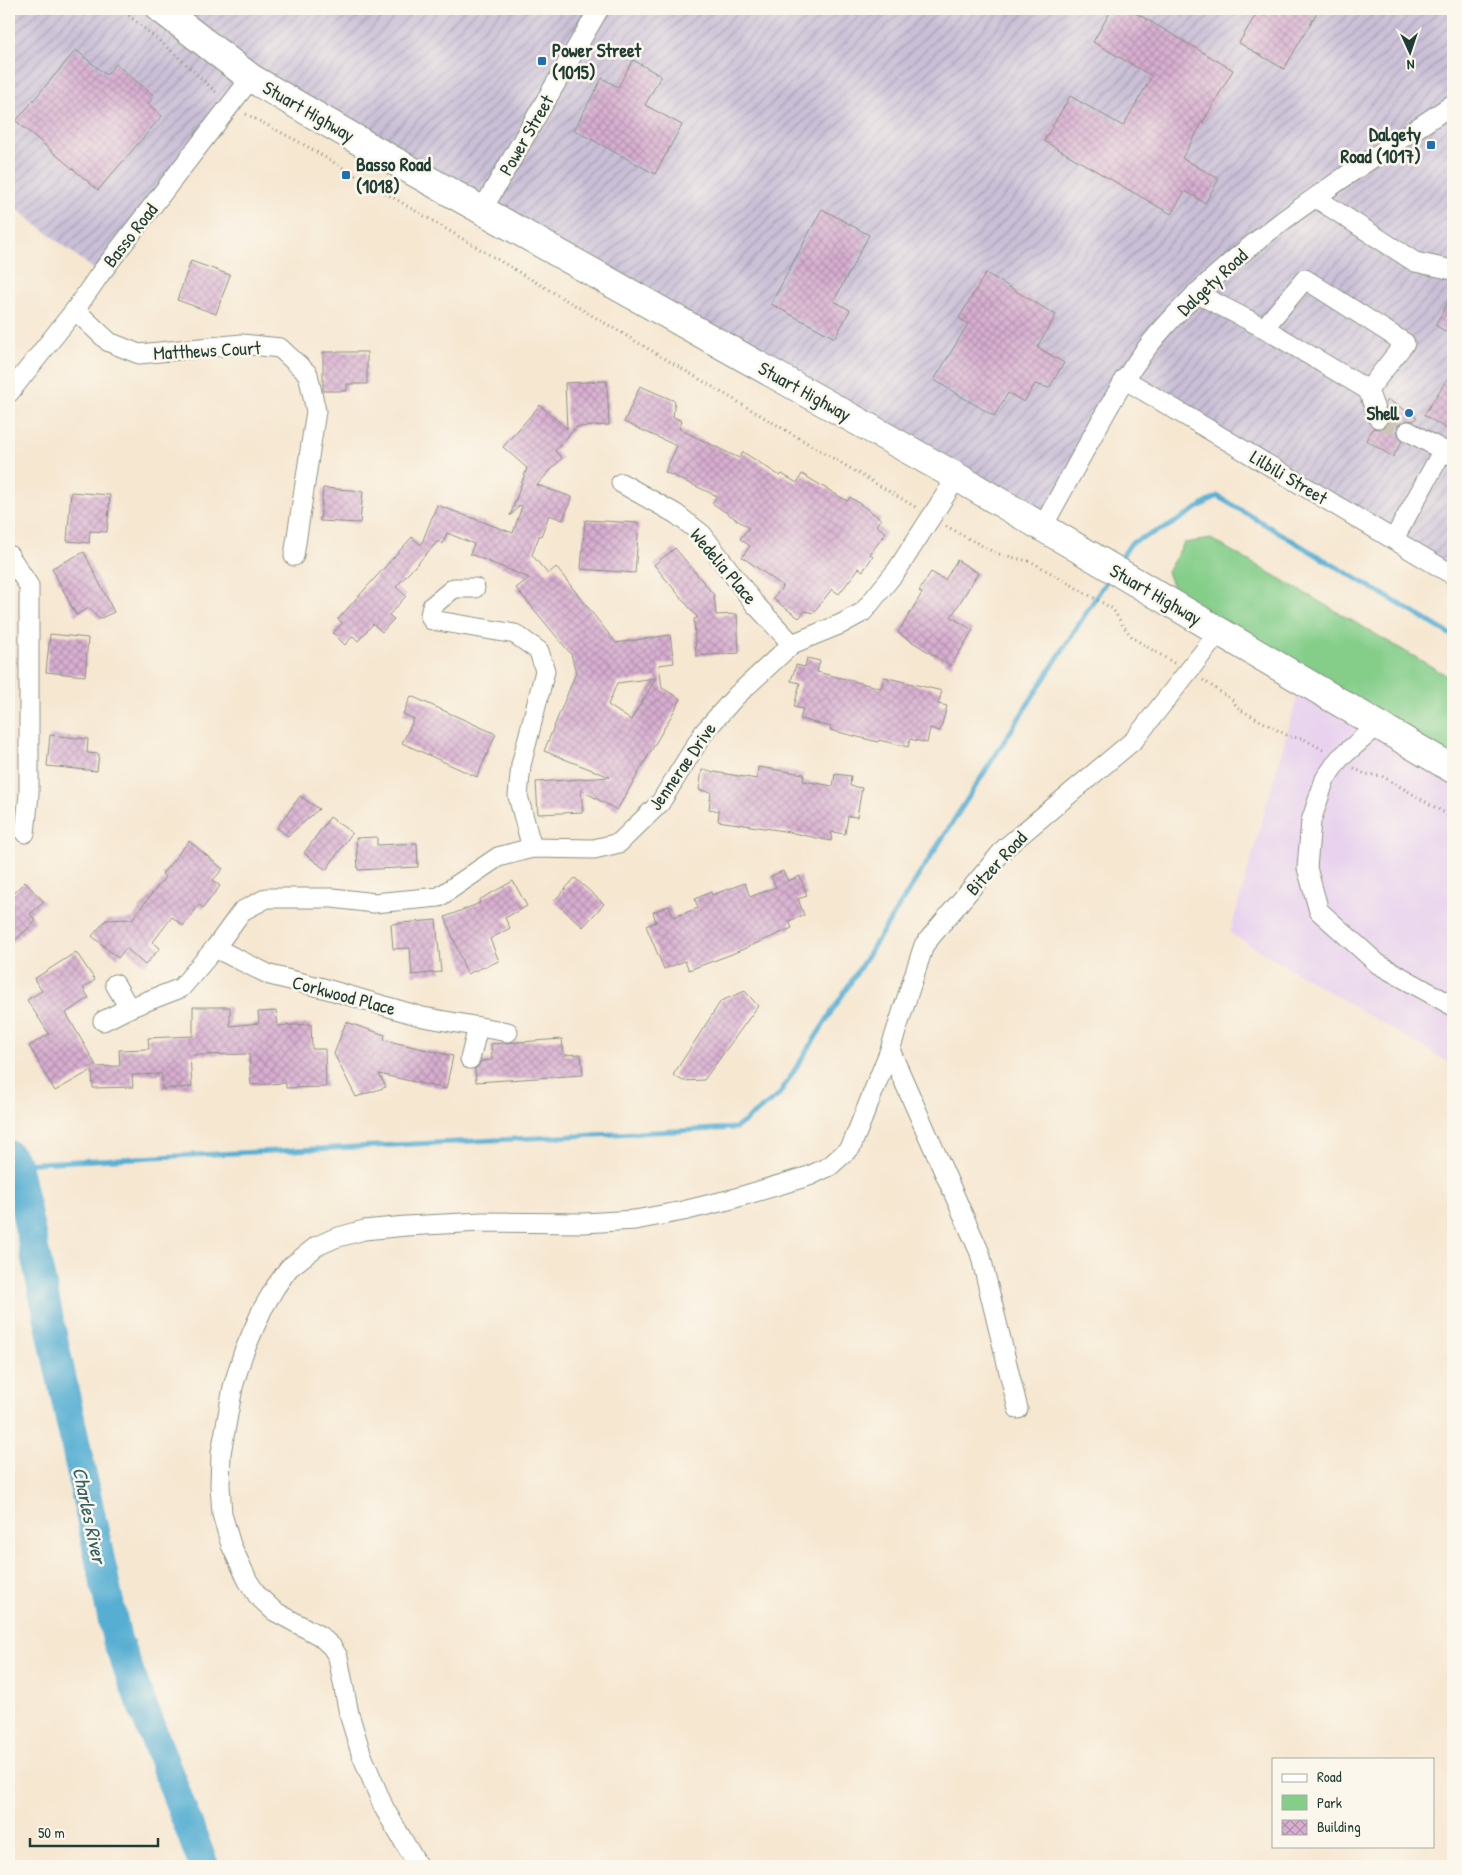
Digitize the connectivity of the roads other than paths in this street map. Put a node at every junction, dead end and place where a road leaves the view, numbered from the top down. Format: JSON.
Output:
{"nodes":[{"id":1,"x":161,"y":9,"type":"edge"},
{"id":2,"x":591,"y":12,"type":"edge"},
{"id":3,"x":251,"y":78,"type":"junction"},
{"id":4,"x":1453,"y":104,"type":"edge"},
{"id":5,"x":1316,"y":198,"type":"junction"},
{"id":6,"x":482,"y":210,"type":"junction"},
{"id":7,"x":1453,"y":270,"type":"edge"},
{"id":8,"x":1196,"y":293,"type":"junction"},
{"id":9,"x":75,"y":310,"type":"junction"},
{"id":10,"x":1264,"y":328,"type":"junction"},
{"id":11,"x":1124,"y":379,"type":"junction"},
{"id":12,"x":1368,"y":390,"type":"junction"},
{"id":13,"x":9,"y":393,"type":"edge"},
{"id":14,"x":1378,"y":418,"type":"dead end"},
{"id":15,"x":1408,"y":431,"type":"tunnel mouth"},
{"id":16,"x":1448,"y":453,"type":"edge"},
{"id":17,"x":957,"y":477,"type":"junction"},
{"id":18,"x":621,"y":483,"type":"dead end"},
{"id":19,"x":1042,"y":528,"type":"junction"},
{"id":20,"x":1394,"y":539,"type":"junction"},
{"id":21,"x":9,"y":555,"type":"edge"},
{"id":22,"x":294,"y":556,"type":"dead end"},
{"id":23,"x":1453,"y":575,"type":"edge"},
{"id":24,"x":475,"y":588,"type":"dead end"},
{"id":25,"x":1220,"y":631,"type":"junction"},
{"id":26,"x":792,"y":644,"type":"junction"},
{"id":27,"x":1378,"y":724,"type":"junction"},
{"id":28,"x":1453,"y":769,"type":"edge"},
{"id":29,"x":24,"y":833,"type":"dead end"},
{"id":30,"x":532,"y":848,"type":"junction"},
{"id":31,"x":215,"y":948,"type":"junction"},
{"id":32,"x":115,"y":984,"type":"dead end"},
{"id":33,"x":1453,"y":1006,"type":"edge"},
{"id":34,"x":129,"y":1008,"type":"junction"},
{"id":35,"x":103,"y":1021,"type":"dead end"},
{"id":36,"x":478,"y":1027,"type":"junction"},
{"id":37,"x":508,"y":1032,"type":"dead end"},
{"id":38,"x":890,"y":1050,"type":"junction"},
{"id":39,"x":470,"y":1059,"type":"dead end"},
{"id":40,"x":1018,"y":1409,"type":"dead end"},
{"id":41,"x":418,"y":1866,"type":"edge"}],
"edges":[{"from":1,"to":3,"type":"highway","name":"Stuart Highway"},
{"from":2,"to":6,"type":"street","name":"Power Street"},
{"from":3,"to":6,"type":"highway","name":"Stuart Highway"},
{"from":3,"to":9,"type":"street","name":"Basso Road"},
{"from":4,"to":5,"type":"street","name":"Dalgety Road"},
{"from":5,"to":7,"type":"street"},
{"from":5,"to":8,"type":"street","name":"Dalgety Road"},
{"from":6,"to":17,"type":"highway","name":"Stuart Highway"},
{"from":8,"to":10,"type":"street"},
{"from":8,"to":11,"type":"street","name":"Dalgety Road"},
{"from":9,"to":13,"type":"street","name":"Basso Road"},
{"from":9,"to":22,"type":"street","name":"Matthews Court"},
{"from":10,"to":12,"type":"street"},
{"from":10,"to":12,"type":"street"},
{"from":11,"to":19,"type":"street","name":"Dalgety Road"},
{"from":11,"to":20,"type":"street","name":"Lilbili Street"},
{"from":12,"to":14,"type":"street"},
{"from":15,"to":16,"type":"street"},
{"from":16,"to":20,"type":"street"},
{"from":17,"to":19,"type":"highway","name":"Stuart Highway"},
{"from":17,"to":26,"type":"street","name":"Jennerae Drive"},
{"from":18,"to":26,"type":"street","name":"Wedelia Place"},
{"from":19,"to":25,"type":"highway","name":"Stuart Highway"},
{"from":20,"to":23,"type":"street","name":"Lilbili Street"},
{"from":21,"to":29,"type":"street"},
{"from":24,"to":30,"type":"street"},
{"from":25,"to":27,"type":"highway","name":"Stuart Highway"},
{"from":25,"to":38,"type":"street","name":"Bitzer Road"},
{"from":26,"to":30,"type":"street","name":"Jennerae Drive"},
{"from":27,"to":28,"type":"highway","name":"Stuart Highway"},
{"from":27,"to":33,"type":"street"},
{"from":30,"to":31,"type":"street","name":"Jennerae Drive"},
{"from":31,"to":34,"type":"street","name":"Jennerae Drive"},
{"from":31,"to":36,"type":"street","name":"Corkwood Place"},
{"from":32,"to":34,"type":"street"},
{"from":34,"to":35,"type":"street","name":"Jennerae Drive"},
{"from":36,"to":37,"type":"street","name":"Corkwood Place"},
{"from":36,"to":39,"type":"street"},
{"from":38,"to":40,"type":"street"},
{"from":38,"to":41,"type":"street","name":"Bitzer Road"}]}
